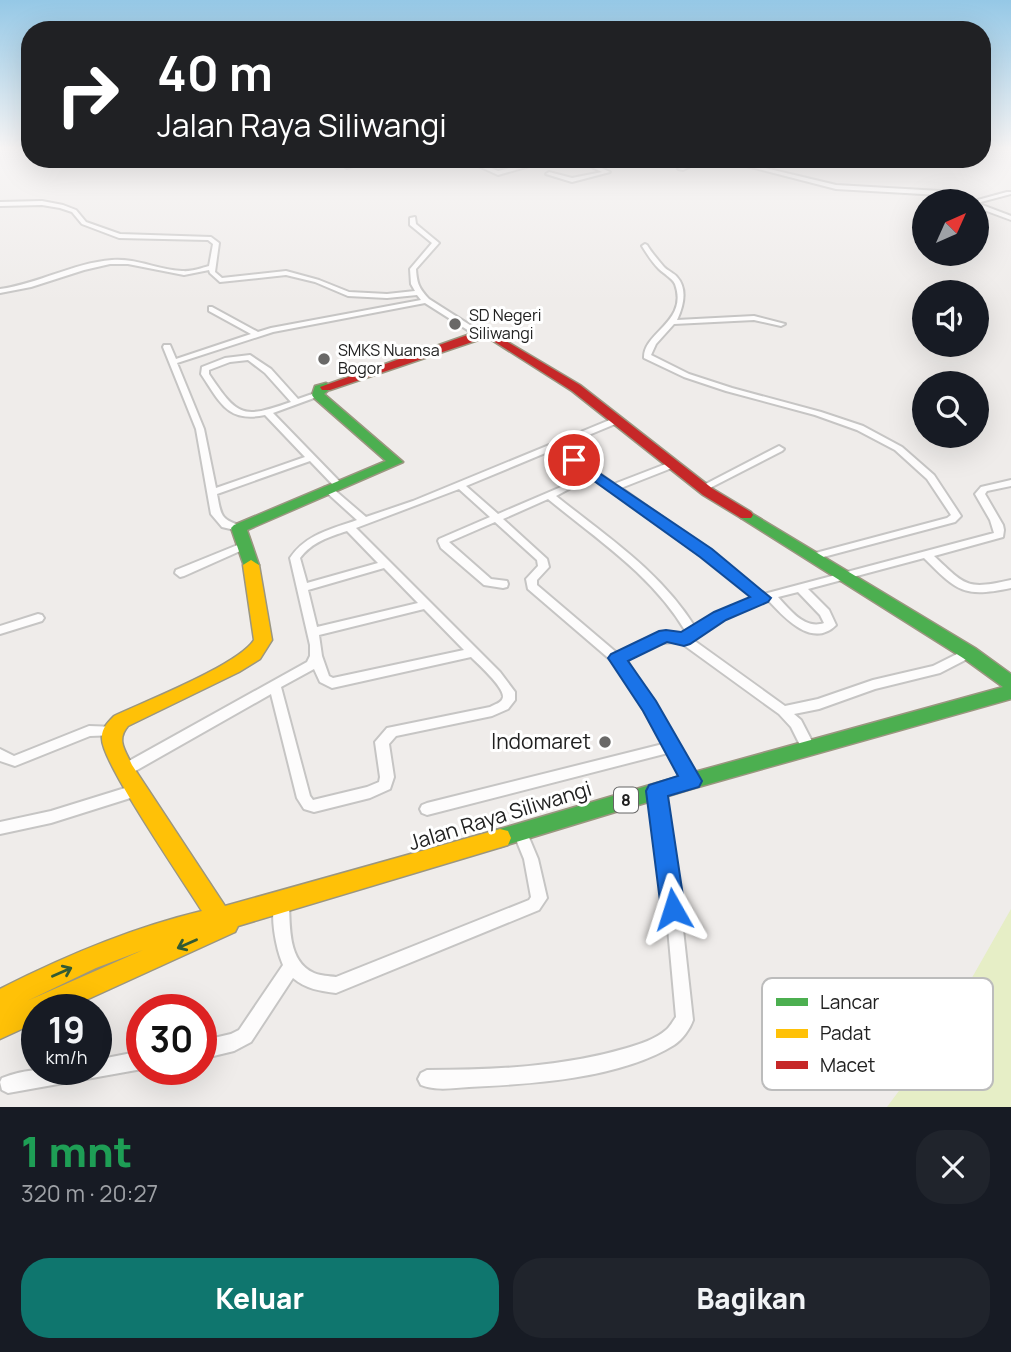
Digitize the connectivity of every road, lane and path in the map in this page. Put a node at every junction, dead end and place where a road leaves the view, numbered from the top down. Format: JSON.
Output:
{"nodes":[{"id":1,"x":0,"y":204,"type":"edge"},
{"id":2,"x":989,"y":209,"type":"edge"},
{"id":3,"x":413,"y":218,"type":"dead end"},
{"id":4,"x":1011,"y":218,"type":"edge"},
{"id":5,"x":645,"y":246,"type":"dead end"},
{"id":6,"x":212,"y":268,"type":"junction"},
{"id":7,"x":0,"y":291,"type":"edge"},
{"id":8,"x":419,"y":293,"type":"junction"},
{"id":9,"x":426,"y":301,"type":"junction"},
{"id":10,"x":212,"y":309,"type":"dead end"},
{"id":11,"x":674,"y":322,"type":"junction"},
{"id":12,"x":781,"y":324,"type":"dead end"},
{"id":13,"x":256,"y":334,"type":"junction"},
{"id":14,"x":480,"y":334,"type":"junction"},
{"id":15,"x":167,"y":347,"type":"dead end"},
{"id":16,"x":173,"y":362,"type":"junction"},
{"id":17,"x":318,"y":395,"type":"junction"},
{"id":18,"x":296,"y":402,"type":"junction"},
{"id":19,"x":267,"y":412,"type":"junction"},
{"id":20,"x":617,"y":420,"type":"junction"},
{"id":21,"x":779,"y":449,"type":"dead end"},
{"id":22,"x":312,"y":458,"type":"junction"},
{"id":23,"x":574,"y":460,"type":"dead end"},
{"id":24,"x":674,"y":464,"type":"junction"},
{"id":25,"x":1011,"y":483,"type":"edge"},
{"id":26,"x":458,"y":484,"type":"junction"},
{"id":27,"x":333,"y":487,"type":"junction"},
{"id":28,"x":613,"y":488,"type":"junction"},
{"id":29,"x":703,"y":488,"type":"junction"},
{"id":30,"x":564,"y":489,"type":"dead end"},
{"id":31,"x":212,"y":493,"type":"junction"},
{"id":32,"x":549,"y":495,"type":"junction"},
{"id":33,"x":496,"y":518,"type":"junction"},
{"id":34,"x":364,"y":521,"type":"junction"},
{"id":35,"x":348,"y":526,"type":"junction"},
{"id":36,"x":239,"y":527,"type":"junction"},
{"id":37,"x":1006,"y":532,"type":"edge"},
{"id":38,"x":245,"y":545,"type":"junction"},
{"id":39,"x":928,"y":555,"type":"junction"},
{"id":40,"x":812,"y":557,"type":"junction"},
{"id":41,"x":386,"y":564,"type":"junction"},
{"id":42,"x":180,"y":573,"type":"dead end"},
{"id":43,"x":846,"y":578,"type":"junction"},
{"id":44,"x":503,"y":584,"type":"dead end"},
{"id":45,"x":1011,"y":584,"type":"edge"},
{"id":46,"x":303,"y":588,"type":"junction"},
{"id":47,"x":800,"y":588,"type":"junction"},
{"id":48,"x":766,"y":597,"type":"junction"},
{"id":49,"x":427,"y":605,"type":"junction"},
{"id":50,"x":38,"y":618,"type":"dead end"},
{"id":51,"x":0,"y":630,"type":"edge"},
{"id":52,"x":313,"y":632,"type":"junction"},
{"id":53,"x":688,"y":636,"type":"junction"},
{"id":54,"x":473,"y":652,"type":"junction"},
{"id":55,"x":969,"y":653,"type":"junction"},
{"id":56,"x":316,"y":656,"type":"junction"},
{"id":57,"x":617,"y":658,"type":"junction"},
{"id":58,"x":1011,"y":683,"type":"edge"},
{"id":59,"x":275,"y":687,"type":"junction"},
{"id":60,"x":1011,"y":692,"type":"edge"},
{"id":61,"x":783,"y":711,"type":"junction"},
{"id":62,"x":112,"y":731,"type":"junction"},
{"id":63,"x":673,"y":747,"type":"junction"},
{"id":64,"x":809,"y":749,"type":"junction"},
{"id":65,"x":0,"y":754,"type":"edge"},
{"id":66,"x":125,"y":770,"type":"junction"},
{"id":67,"x":691,"y":781,"type":"junction"},
{"id":68,"x":138,"y":790,"type":"junction"},
{"id":69,"x":657,"y":791,"type":"junction"},
{"id":70,"x":427,"y":809,"type":"dead end"},
{"id":71,"x":1,"y":824,"type":"edge"},
{"id":72,"x":520,"y":832,"type":"junction"},
{"id":73,"x":281,"y":903,"type":"junction"},
{"id":74,"x":221,"y":922,"type":"junction"},
{"id":75,"x":292,"y":966,"type":"junction"},
{"id":76,"x":0,"y":1002,"type":"edge"},
{"id":77,"x":0,"y":1026,"type":"edge"},
{"id":78,"x":217,"y":1047,"type":"edge"},
{"id":79,"x":427,"y":1079,"type":"dead end"},
{"id":80,"x":21,"y":1082,"type":"edge"},
{"id":81,"x":8,"y":1084,"type":"dead end"}],
"edges":[{"from":1,"to":6,"type":"street"},
{"from":2,"to":4,"type":"street"},
{"from":3,"to":8,"type":"street"},
{"from":5,"to":11,"type":"street"},
{"from":6,"to":7,"type":"street"},
{"from":6,"to":8,"type":"street"},
{"from":8,"to":9,"type":"street"},
{"from":9,"to":13,"type":"street"},
{"from":9,"to":14,"type":"street"},
{"from":10,"to":13,"type":"street"},
{"from":11,"to":12,"type":"street"},
{"from":11,"to":40,"type":"street"},
{"from":13,"to":16,"type":"street"},
{"from":14,"to":17,"type":"main road"},
{"from":14,"to":20,"type":"main road"},
{"from":15,"to":16,"type":"street"},
{"from":16,"to":31,"type":"street"},
{"from":17,"to":18,"type":"street"},
{"from":17,"to":27,"type":"main road"},
{"from":18,"to":19,"type":"street"},
{"from":18,"to":19,"type":"street"},
{"from":19,"to":22,"type":"street"},
{"from":20,"to":24,"type":"main road"},
{"from":20,"to":26,"type":"street"},
{"from":21,"to":29,"type":"street"},
{"from":22,"to":27,"type":"street"},
{"from":22,"to":31,"type":"street"},
{"from":23,"to":28,"type":"street"},
{"from":24,"to":28,"type":"street"},
{"from":24,"to":29,"type":"main road"},
{"from":25,"to":37,"type":"street"},
{"from":26,"to":33,"type":"street"},
{"from":26,"to":34,"type":"street"},
{"from":27,"to":34,"type":"street"},
{"from":27,"to":36,"type":"main road"},
{"from":28,"to":48,"type":"street"},
{"from":29,"to":40,"type":"main road"},
{"from":30,"to":32,"type":"street"},
{"from":31,"to":36,"type":"street"},
{"from":32,"to":33,"type":"street"},
{"from":32,"to":53,"type":"street"},
{"from":33,"to":44,"type":"street"},
{"from":33,"to":57,"type":"street"},
{"from":34,"to":35,"type":"street"},
{"from":35,"to":41,"type":"street"},
{"from":35,"to":46,"type":"street"},
{"from":36,"to":38,"type":"main road"},
{"from":37,"to":39,"type":"street"},
{"from":38,"to":42,"type":"street"},
{"from":38,"to":62,"type":"main road"},
{"from":39,"to":43,"type":"street"},
{"from":39,"to":45,"type":"street"},
{"from":40,"to":43,"type":"main road"},
{"from":41,"to":46,"type":"street"},
{"from":41,"to":49,"type":"street"},
{"from":43,"to":47,"type":"street"},
{"from":43,"to":55,"type":"main road"},
{"from":46,"to":52,"type":"street"},
{"from":47,"to":48,"type":"street"},
{"from":47,"to":48,"type":"street"},
{"from":48,"to":53,"type":"street"},
{"from":49,"to":52,"type":"street"},
{"from":49,"to":54,"type":"street"},
{"from":50,"to":51,"type":"street"},
{"from":52,"to":56,"type":"street"},
{"from":53,"to":57,"type":"street"},
{"from":53,"to":61,"type":"street"},
{"from":54,"to":56,"type":"street"},
{"from":54,"to":59,"type":"street"},
{"from":55,"to":58,"type":"main road"},
{"from":55,"to":61,"type":"street"},
{"from":56,"to":59,"type":"street"},
{"from":57,"to":63,"type":"street"},
{"from":59,"to":66,"type":"street"},
{"from":60,"to":64,"type":"main road","name":"Jalan Raya Siliwangi","number":"8"},
{"from":61,"to":64,"type":"street"},
{"from":62,"to":65,"type":"street"},
{"from":62,"to":66,"type":"main road"},
{"from":63,"to":67,"type":"street"},
{"from":63,"to":70,"type":"street"},
{"from":64,"to":67,"type":"main road","name":"Jalan Raya Siliwangi","number":"8"},
{"from":66,"to":68,"type":"main road"},
{"from":67,"to":69,"type":"main road","name":"Jalan Raya Siliwangi","number":"8"},
{"from":68,"to":71,"type":"street"},
{"from":68,"to":74,"type":"main road"},
{"from":69,"to":72,"type":"main road","name":"Jalan Raya Siliwangi","number":"8"},
{"from":69,"to":79,"type":"street"},
{"from":72,"to":73,"type":"main road","name":"Jalan Raya Siliwangi","number":"8"},
{"from":72,"to":75,"type":"street"},
{"from":73,"to":74,"type":"main road","name":"Jalan Raya Siliwangi","number":"8"},
{"from":73,"to":75,"type":"street"},
{"from":76,"to":74,"type":"main road","name":"Jalan Raya Siliwangi","number":"8","one_way":true},
{"from":74,"to":77,"type":"main road","name":"Jalan Raya Siliwangi","number":"8","one_way":true},
{"from":75,"to":78,"type":"street"},
{"from":80,"to":81,"type":"street"}]}
